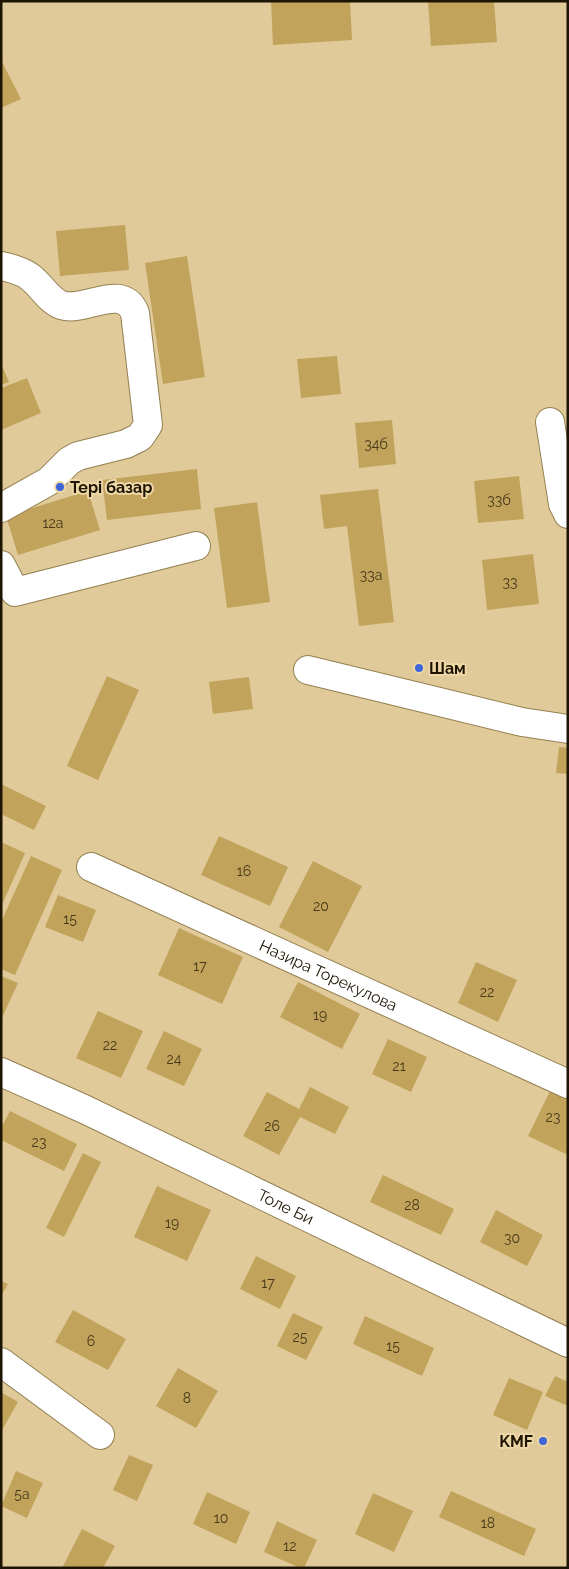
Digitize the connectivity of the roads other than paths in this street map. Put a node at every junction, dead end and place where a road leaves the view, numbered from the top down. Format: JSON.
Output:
{"nodes":[{"id":1,"x":1,"y":266,"type":"edge"},
{"id":2,"x":550,"y":422,"type":"dead end"},
{"id":3,"x":4,"y":498,"type":"edge"},
{"id":4,"x":568,"y":514,"type":"edge"},
{"id":5,"x":196,"y":546,"type":"dead end"},
{"id":6,"x":1,"y":565,"type":"edge"},
{"id":7,"x":308,"y":670,"type":"dead end"},
{"id":8,"x":568,"y":729,"type":"edge"},
{"id":9,"x":91,"y":866,"type":"dead end"},
{"id":10,"x":1,"y":1072,"type":"edge"},
{"id":11,"x":568,"y":1084,"type":"edge"},
{"id":12,"x":568,"y":1343,"type":"edge"},
{"id":13,"x":1,"y":1362,"type":"edge"},
{"id":14,"x":100,"y":1435,"type":"dead end"}],
"edges":[{"from":1,"to":3,"type":"street"},
{"from":2,"to":4,"type":"street"},
{"from":5,"to":6,"type":"street"},
{"from":7,"to":8,"type":"street"},
{"from":9,"to":11,"type":"street","name":"Назира Торекулова"},
{"from":10,"to":12,"type":"street","name":"Толе Би"},
{"from":13,"to":14,"type":"street"}]}
